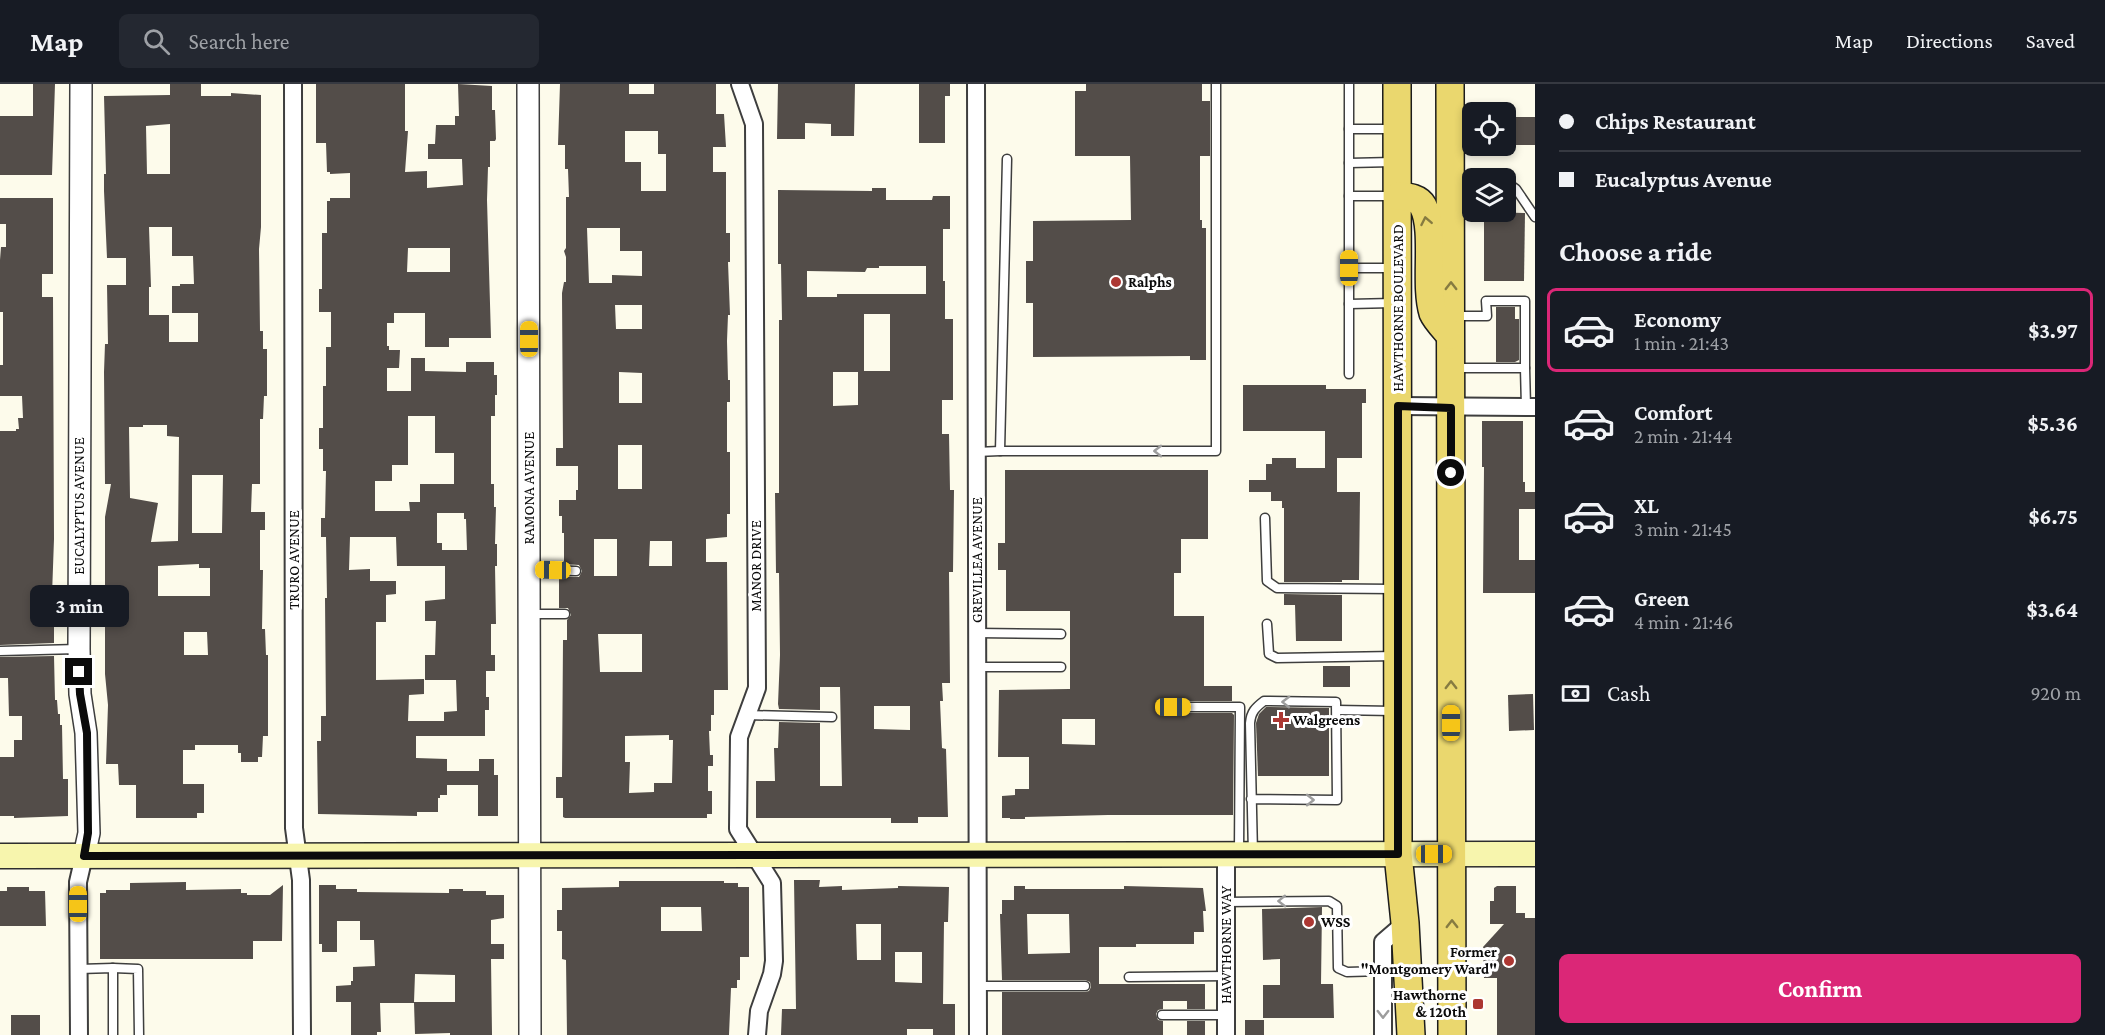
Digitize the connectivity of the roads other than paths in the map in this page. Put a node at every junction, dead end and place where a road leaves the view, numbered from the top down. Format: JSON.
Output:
{"nodes":[{"id":1,"x":81,"y":84,"type":"edge"},
{"id":2,"x":293,"y":84,"type":"edge"},
{"id":3,"x":528,"y":84,"type":"edge"},
{"id":4,"x":740,"y":84,"type":"edge"},
{"id":5,"x":976,"y":84,"type":"edge"},
{"id":6,"x":1216,"y":84,"type":"edge"},
{"id":7,"x":1349,"y":84,"type":"edge"},
{"id":8,"x":1397,"y":84,"type":"edge"},
{"id":9,"x":1450,"y":84,"type":"edge"},
{"id":10,"x":1349,"y":129,"type":"junction"},
{"id":11,"x":1397,"y":129,"type":"junction"},
{"id":12,"x":1007,"y":159,"type":"dead end"},
{"id":13,"x":1398,"y":162,"type":"junction"},
{"id":14,"x":1349,"y":163,"type":"junction"},
{"id":15,"x":1462,"y":184,"type":"edge"},
{"id":16,"x":1516,"y":190,"type":"edge"},
{"id":17,"x":1349,"y":196,"type":"junction"},
{"id":18,"x":1398,"y":196,"type":"junction"},
{"id":19,"x":1535,"y":217,"type":"edge"},
{"id":20,"x":1349,"y":268,"type":"junction"},
{"id":21,"x":1398,"y":268,"type":"junction"},
{"id":22,"x":1398,"y":303,"type":"junction"},
{"id":23,"x":1349,"y":304,"type":"junction"},
{"id":24,"x":1451,"y":326,"type":"junction"},
{"id":25,"x":1451,"y":368,"type":"junction"},
{"id":26,"x":1525,"y":368,"type":"junction"},
{"id":27,"x":1349,"y":374,"type":"dead end"},
{"id":28,"x":1398,"y":406,"type":"junction"},
{"id":29,"x":1530,"y":407,"type":"edge"},
{"id":30,"x":1451,"y":408,"type":"junction"},
{"id":31,"x":1000,"y":451,"type":"junction"},
{"id":32,"x":976,"y":452,"type":"junction"},
{"id":33,"x":1265,"y":518,"type":"dead end"},
{"id":34,"x":529,"y":570,"type":"junction"},
{"id":35,"x":576,"y":571,"type":"dead end"},
{"id":36,"x":1398,"y":589,"type":"junction"},
{"id":37,"x":529,"y":614,"type":"junction"},
{"id":38,"x":565,"y":614,"type":"dead end"},
{"id":39,"x":1267,"y":624,"type":"dead end"},
{"id":40,"x":977,"y":633,"type":"junction"},
{"id":41,"x":1060,"y":634,"type":"dead end"},
{"id":42,"x":79,"y":649,"type":"junction"},
{"id":43,"x":0,"y":651,"type":"edge"},
{"id":44,"x":1398,"y":656,"type":"junction"},
{"id":45,"x":977,"y":667,"type":"junction"},
{"id":46,"x":1061,"y":667,"type":"dead end"},
{"id":47,"x":1173,"y":707,"type":"dead end"},
{"id":48,"x":1337,"y":710,"type":"junction"},
{"id":49,"x":1398,"y":711,"type":"junction"},
{"id":50,"x":747,"y":715,"type":"junction"},
{"id":51,"x":832,"y":717,"type":"dead end"},
{"id":52,"x":1251,"y":800,"type":"junction"},
{"id":53,"x":530,"y":854,"type":"junction"},
{"id":54,"x":1239,"y":854,"type":"junction"},
{"id":55,"x":1398,"y":854,"type":"junction"},
{"id":56,"x":1452,"y":854,"type":"junction"},
{"id":57,"x":1535,"y":854,"type":"edge"},
{"id":58,"x":298,"y":855,"type":"junction"},
{"id":59,"x":753,"y":855,"type":"junction"},
{"id":60,"x":977,"y":855,"type":"junction"},
{"id":61,"x":0,"y":856,"type":"edge"},
{"id":62,"x":84,"y":856,"type":"junction"},
{"id":63,"x":1226,"y":902,"type":"junction"},
{"id":64,"x":1405,"y":923,"type":"junction"},
{"id":65,"x":113,"y":968,"type":"junction"},
{"id":66,"x":79,"y":969,"type":"junction"},
{"id":67,"x":1383,"y":971,"type":"junction"},
{"id":68,"x":1226,"y":976,"type":"junction"},
{"id":69,"x":1129,"y":977,"type":"dead end"},
{"id":70,"x":978,"y":986,"type":"junction"},
{"id":71,"x":1085,"y":986,"type":"dead end"},
{"id":72,"x":1162,"y":1015,"type":"dead end"},
{"id":73,"x":1226,"y":1015,"type":"junction"},
{"id":74,"x":79,"y":1035,"type":"edge"},
{"id":75,"x":113,"y":1035,"type":"edge"},
{"id":76,"x":139,"y":1035,"type":"edge"},
{"id":77,"x":302,"y":1035,"type":"edge"},
{"id":78,"x":530,"y":1035,"type":"edge"},
{"id":79,"x":757,"y":1035,"type":"edge"},
{"id":80,"x":978,"y":1035,"type":"edge"},
{"id":81,"x":1226,"y":1035,"type":"edge"},
{"id":82,"x":1383,"y":1035,"type":"edge"},
{"id":83,"x":1411,"y":1035,"type":"edge"},
{"id":84,"x":1452,"y":1035,"type":"edge"}],
"edges":[{"from":1,"to":42,"type":"street","name":"EUCALYPTUS AVENUE"},
{"from":2,"to":58,"type":"street","name":"TRURO AVENUE"},
{"from":3,"to":34,"type":"street","name":"RAMONA AVENUE"},
{"from":4,"to":50,"type":"street","name":"MANOR DRIVE"},
{"from":5,"to":32,"type":"street","name":"GREVILLEA AVENUE"},
{"from":6,"to":31,"type":"lane","one_way":true},
{"from":7,"to":10,"type":"lane"},
{"from":8,"to":11,"type":"main road","name":"HAWTHORNE BOULEVARD"},
{"from":9,"to":15,"type":"main road"},
{"from":10,"to":11,"type":"lane"},
{"from":10,"to":14,"type":"lane"},
{"from":11,"to":13,"type":"main road","name":"HAWTHORNE BOULEVARD"},
{"from":12,"to":31,"type":"lane"},
{"from":13,"to":14,"type":"lane"},
{"from":13,"to":18,"type":"main road","name":"HAWTHORNE BOULEVARD"},
{"from":14,"to":17,"type":"lane"},
{"from":24,"to":15,"type":"main road","one_way":true},
{"from":16,"to":19,"type":"lane"},
{"from":17,"to":18,"type":"lane"},
{"from":17,"to":20,"type":"lane"},
{"from":18,"to":21,"type":"main road","name":"HAWTHORNE BOULEVARD"},
{"from":24,"to":18,"type":"main road","one_way":true},
{"from":20,"to":21,"type":"lane"},
{"from":20,"to":23,"type":"lane"},
{"from":21,"to":22,"type":"main road","name":"HAWTHORNE BOULEVARD"},
{"from":22,"to":23,"type":"lane"},
{"from":22,"to":28,"type":"main road","name":"HAWTHORNE BOULEVARD"},
{"from":23,"to":27,"type":"lane"},
{"from":24,"to":25,"type":"main road"},
{"from":24,"to":26,"type":"lane"},
{"from":25,"to":26,"type":"lane"},
{"from":25,"to":30,"type":"main road"},
{"from":26,"to":29,"type":"lane"},
{"from":28,"to":30,"type":"street"},
{"from":28,"to":36,"type":"main road","name":"HAWTHORNE BOULEVARD"},
{"from":29,"to":30,"type":"street"},
{"from":56,"to":30,"type":"main road","one_way":true},
{"from":31,"to":32,"type":"lane"},
{"from":32,"to":40,"type":"street","name":"GREVILLEA AVENUE"},
{"from":33,"to":36,"type":"lane"},
{"from":34,"to":35,"type":"lane"},
{"from":34,"to":37,"type":"street","name":"RAMONA AVENUE"},
{"from":36,"to":44,"type":"main road","name":"HAWTHORNE BOULEVARD"},
{"from":37,"to":38,"type":"lane"},
{"from":37,"to":53,"type":"street","name":"RAMONA AVENUE"},
{"from":39,"to":44,"type":"lane"},
{"from":40,"to":41,"type":"lane"},
{"from":40,"to":45,"type":"street","name":"GREVILLEA AVENUE"},
{"from":42,"to":43,"type":"lane"},
{"from":42,"to":62,"type":"street","name":"EUCALYPTUS AVENUE"},
{"from":44,"to":49,"type":"main road","name":"HAWTHORNE BOULEVARD"},
{"from":45,"to":46,"type":"lane"},
{"from":45,"to":60,"type":"street","name":"GREVILLEA AVENUE"},
{"from":47,"to":54,"type":"lane"},
{"from":48,"to":49,"type":"lane"},
{"from":52,"to":48,"type":"lane","one_way":true},
{"from":48,"to":52,"type":"lane","one_way":true},
{"from":49,"to":55,"type":"main road","name":"HAWTHORNE BOULEVARD"},
{"from":50,"to":51,"type":"lane"},
{"from":50,"to":59,"type":"street","name":"MANOR DRIVE"},
{"from":52,"to":54,"type":"lane"},
{"from":53,"to":58,"type":"main road"},
{"from":53,"to":59,"type":"main road"},
{"from":53,"to":78,"type":"street","name":"RAMONA AVENUE"},
{"from":54,"to":55,"type":"main road"},
{"from":54,"to":60,"type":"main road"},
{"from":54,"to":63,"type":"street","name":"HAWTHORNE WAY"},
{"from":55,"to":56,"type":"main road"},
{"from":55,"to":64,"type":"main road","name":"HAWTHORNE BOULEVARD"},
{"from":56,"to":57,"type":"main road"},
{"from":84,"to":56,"type":"main road","one_way":true},
{"from":58,"to":62,"type":"main road"},
{"from":58,"to":77,"type":"street","name":"TRURO AVENUE"},
{"from":59,"to":60,"type":"main road"},
{"from":59,"to":79,"type":"street","name":"MANOR DRIVE"},
{"from":60,"to":70,"type":"street","name":"GREVILLEA AVENUE"},
{"from":61,"to":62,"type":"main road"},
{"from":62,"to":66,"type":"street","name":"EUCALYPTUS AVENUE"},
{"from":67,"to":63,"type":"lane","one_way":true},
{"from":63,"to":68,"type":"street","name":"HAWTHORNE WAY"},
{"from":64,"to":67,"type":"street"},
{"from":64,"to":83,"type":"main road","name":"HAWTHORNE BOULEVARD"},
{"from":65,"to":66,"type":"lane"},
{"from":65,"to":75,"type":"lane"},
{"from":65,"to":76,"type":"lane"},
{"from":66,"to":74,"type":"street","name":"EUCALYPTUS AVENUE"},
{"from":67,"to":82,"type":"street","one_way":true},
{"from":68,"to":69,"type":"lane"},
{"from":68,"to":73,"type":"street","name":"HAWTHORNE WAY"},
{"from":70,"to":71,"type":"lane"},
{"from":70,"to":80,"type":"street","name":"GREVILLEA AVENUE"},
{"from":72,"to":73,"type":"lane"},
{"from":73,"to":81,"type":"street","name":"HAWTHORNE WAY"}]}
